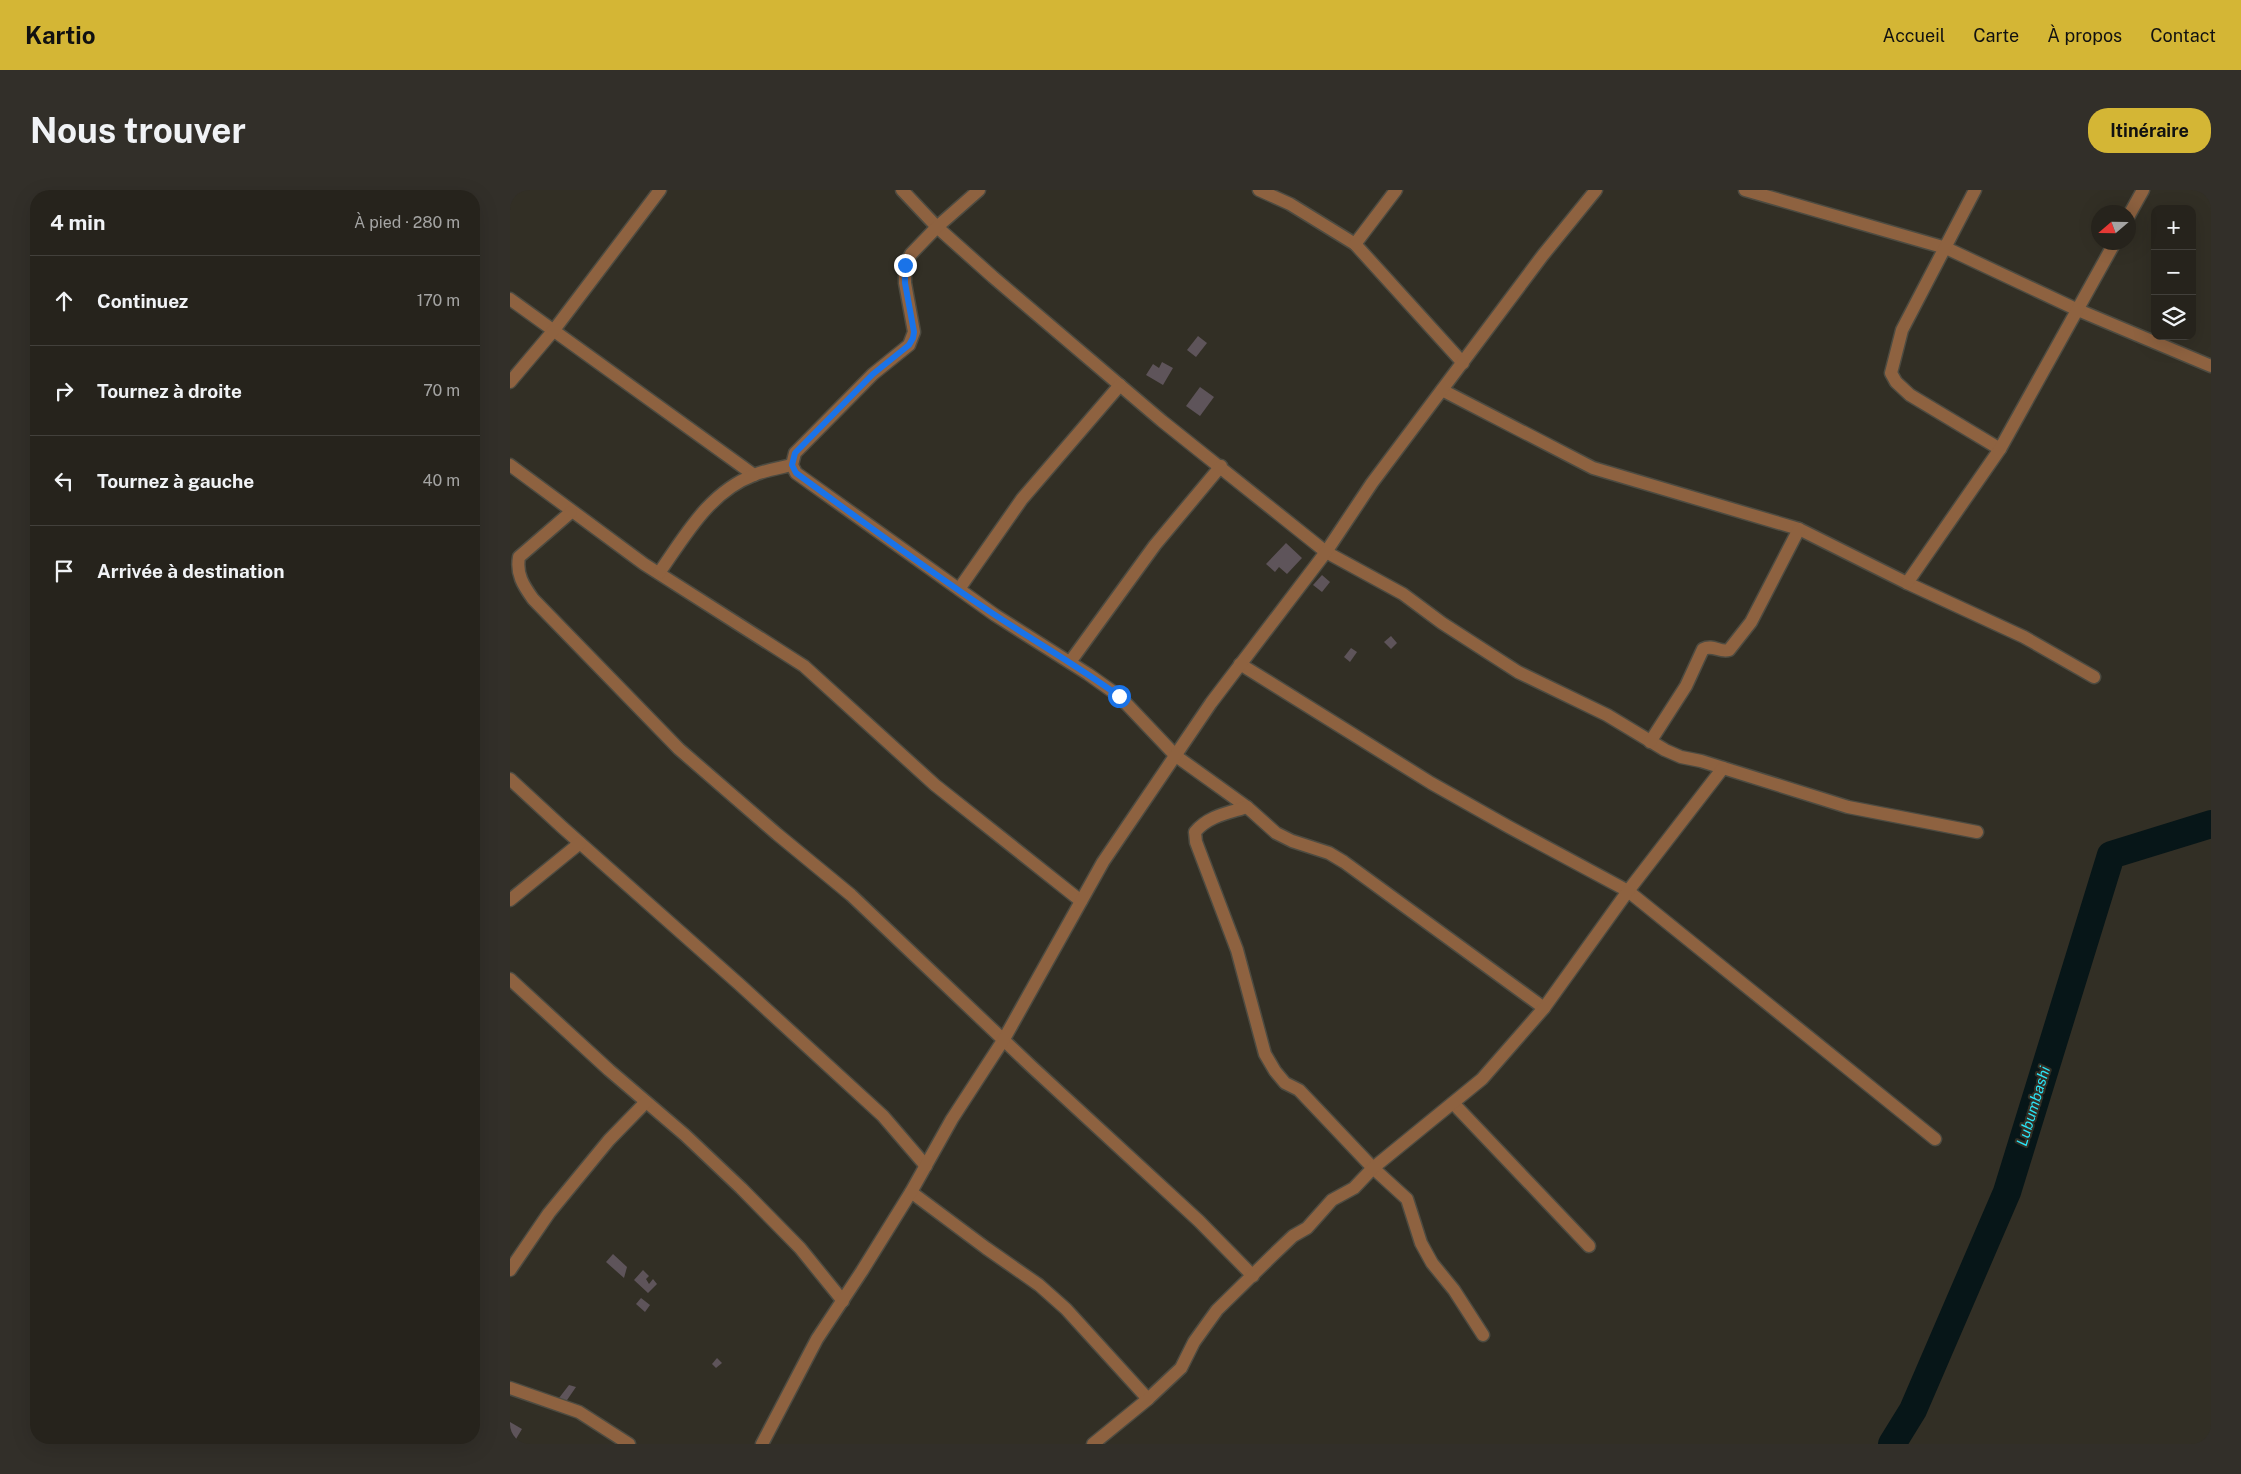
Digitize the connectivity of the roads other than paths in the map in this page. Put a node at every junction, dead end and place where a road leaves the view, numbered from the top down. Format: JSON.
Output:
{"nodes":[{"id":1,"x":660,"y":190,"type":"edge"},
{"id":2,"x":902,"y":190,"type":"edge"},
{"id":3,"x":979,"y":190,"type":"edge"},
{"id":4,"x":1259,"y":190,"type":"edge"},
{"id":5,"x":1396,"y":190,"type":"edge"},
{"id":6,"x":1596,"y":190,"type":"edge"},
{"id":7,"x":1745,"y":190,"type":"edge"},
{"id":8,"x":1975,"y":190,"type":"edge"},
{"id":9,"x":2143,"y":190,"type":"edge"},
{"id":10,"x":2135,"y":205,"type":"edge"},
{"id":11,"x":937,"y":227,"type":"junction"},
{"id":12,"x":1355,"y":244,"type":"junction"},
{"id":13,"x":1946,"y":248,"type":"junction"},
{"id":14,"x":2111,"y":250,"type":"edge"},
{"id":15,"x":510,"y":299,"type":"edge"},
{"id":16,"x":2078,"y":310,"type":"junction"},
{"id":17,"x":554,"y":330,"type":"junction"},
{"id":18,"x":1462,"y":363,"type":"junction"},
{"id":19,"x":2211,"y":366,"type":"edge"},
{"id":20,"x":510,"y":382,"type":"edge"},
{"id":21,"x":1120,"y":385,"type":"junction"},
{"id":22,"x":1442,"y":390,"type":"junction"},
{"id":23,"x":2000,"y":449,"type":"junction"},
{"id":24,"x":510,"y":465,"type":"edge"},
{"id":25,"x":792,"y":465,"type":"junction"},
{"id":26,"x":1221,"y":466,"type":"junction"},
{"id":27,"x":754,"y":475,"type":"junction"},
{"id":28,"x":571,"y":512,"type":"junction"},
{"id":29,"x":1799,"y":529,"type":"junction"},
{"id":30,"x":1326,"y":552,"type":"junction"},
{"id":31,"x":660,"y":573,"type":"junction"},
{"id":32,"x":1907,"y":583,"type":"junction"},
{"id":33,"x":959,"y":589,"type":"junction"},
{"id":34,"x":1070,"y":662,"type":"junction"},
{"id":35,"x":1240,"y":664,"type":"junction"},
{"id":36,"x":2094,"y":677,"type":"dead end"},
{"id":37,"x":1650,"y":742,"type":"junction"},
{"id":38,"x":1176,"y":756,"type":"junction"},
{"id":39,"x":1723,"y":768,"type":"junction"},
{"id":40,"x":510,"y":779,"type":"edge"},
{"id":41,"x":1247,"y":807,"type":"junction"},
{"id":42,"x":1977,"y":832,"type":"dead end"},
{"id":43,"x":580,"y":843,"type":"junction"},
{"id":44,"x":1628,"y":891,"type":"junction"},
{"id":45,"x":510,"y":900,"type":"edge"},
{"id":46,"x":1081,"y":901,"type":"junction"},
{"id":47,"x":510,"y":979,"type":"edge"},
{"id":48,"x":1544,"y":1008,"type":"junction"},
{"id":49,"x":1004,"y":1039,"type":"junction"},
{"id":50,"x":646,"y":1102,"type":"junction"},
{"id":51,"x":1453,"y":1103,"type":"junction"},
{"id":52,"x":1934,"y":1139,"type":"dead end"},
{"id":53,"x":926,"y":1166,"type":"junction"},
{"id":54,"x":1372,"y":1168,"type":"junction"},
{"id":55,"x":911,"y":1192,"type":"junction"},
{"id":56,"x":1589,"y":1246,"type":"dead end"},
{"id":57,"x":510,"y":1270,"type":"edge"},
{"id":58,"x":1252,"y":1276,"type":"junction"},
{"id":59,"x":843,"y":1301,"type":"junction"},
{"id":60,"x":1483,"y":1335,"type":"dead end"},
{"id":61,"x":510,"y":1388,"type":"edge"},
{"id":62,"x":1148,"y":1399,"type":"junction"},
{"id":63,"x":629,"y":1444,"type":"edge"},
{"id":64,"x":762,"y":1444,"type":"edge"},
{"id":65,"x":1093,"y":1444,"type":"edge"}],
"edges":[{"from":1,"to":17,"type":"street"},
{"from":2,"to":11,"type":"street"},
{"from":3,"to":11,"type":"street"},
{"from":4,"to":12,"type":"street"},
{"from":5,"to":12,"type":"street"},
{"from":6,"to":18,"type":"street"},
{"from":7,"to":13,"type":"street"},
{"from":8,"to":13,"type":"street"},
{"from":9,"to":10,"type":"street"},
{"from":11,"to":21,"type":"street"},
{"from":11,"to":25,"type":"street"},
{"from":12,"to":18,"type":"street"},
{"from":13,"to":16,"type":"street"},
{"from":13,"to":23,"type":"street"},
{"from":14,"to":16,"type":"street"},
{"from":15,"to":17,"type":"street"},
{"from":16,"to":19,"type":"street"},
{"from":16,"to":23,"type":"street"},
{"from":17,"to":20,"type":"street"},
{"from":17,"to":27,"type":"street"},
{"from":18,"to":22,"type":"street"},
{"from":21,"to":26,"type":"street"},
{"from":21,"to":33,"type":"street"},
{"from":22,"to":29,"type":"street"},
{"from":22,"to":30,"type":"street"},
{"from":23,"to":32,"type":"street"},
{"from":24,"to":28,"type":"street"},
{"from":25,"to":27,"type":"street"},
{"from":25,"to":33,"type":"street"},
{"from":26,"to":30,"type":"street"},
{"from":26,"to":34,"type":"street"},
{"from":27,"to":31,"type":"street"},
{"from":28,"to":31,"type":"street"},
{"from":28,"to":49,"type":"street"},
{"from":29,"to":32,"type":"street"},
{"from":29,"to":37,"type":"street"},
{"from":30,"to":35,"type":"street"},
{"from":30,"to":37,"type":"street"},
{"from":31,"to":46,"type":"street"},
{"from":32,"to":36,"type":"street"},
{"from":33,"to":34,"type":"street"},
{"from":34,"to":38,"type":"street"},
{"from":35,"to":38,"type":"street"},
{"from":35,"to":44,"type":"street"},
{"from":37,"to":39,"type":"street"},
{"from":38,"to":41,"type":"street"},
{"from":38,"to":46,"type":"street"},
{"from":39,"to":42,"type":"street"},
{"from":39,"to":44,"type":"street"},
{"from":40,"to":43,"type":"street"},
{"from":41,"to":48,"type":"street"},
{"from":41,"to":54,"type":"street"},
{"from":43,"to":45,"type":"street"},
{"from":43,"to":53,"type":"street"},
{"from":44,"to":48,"type":"street"},
{"from":44,"to":52,"type":"street"},
{"from":46,"to":49,"type":"street"},
{"from":47,"to":50,"type":"street"},
{"from":48,"to":51,"type":"street"},
{"from":49,"to":53,"type":"street"},
{"from":49,"to":58,"type":"street"},
{"from":50,"to":57,"type":"street"},
{"from":50,"to":59,"type":"street"},
{"from":51,"to":54,"type":"street"},
{"from":51,"to":56,"type":"street"},
{"from":53,"to":55,"type":"street"},
{"from":54,"to":58,"type":"street"},
{"from":54,"to":60,"type":"street"},
{"from":55,"to":59,"type":"street"},
{"from":55,"to":62,"type":"street"},
{"from":58,"to":62,"type":"street"},
{"from":59,"to":64,"type":"street"},
{"from":61,"to":63,"type":"street"},
{"from":62,"to":65,"type":"street"}]}
